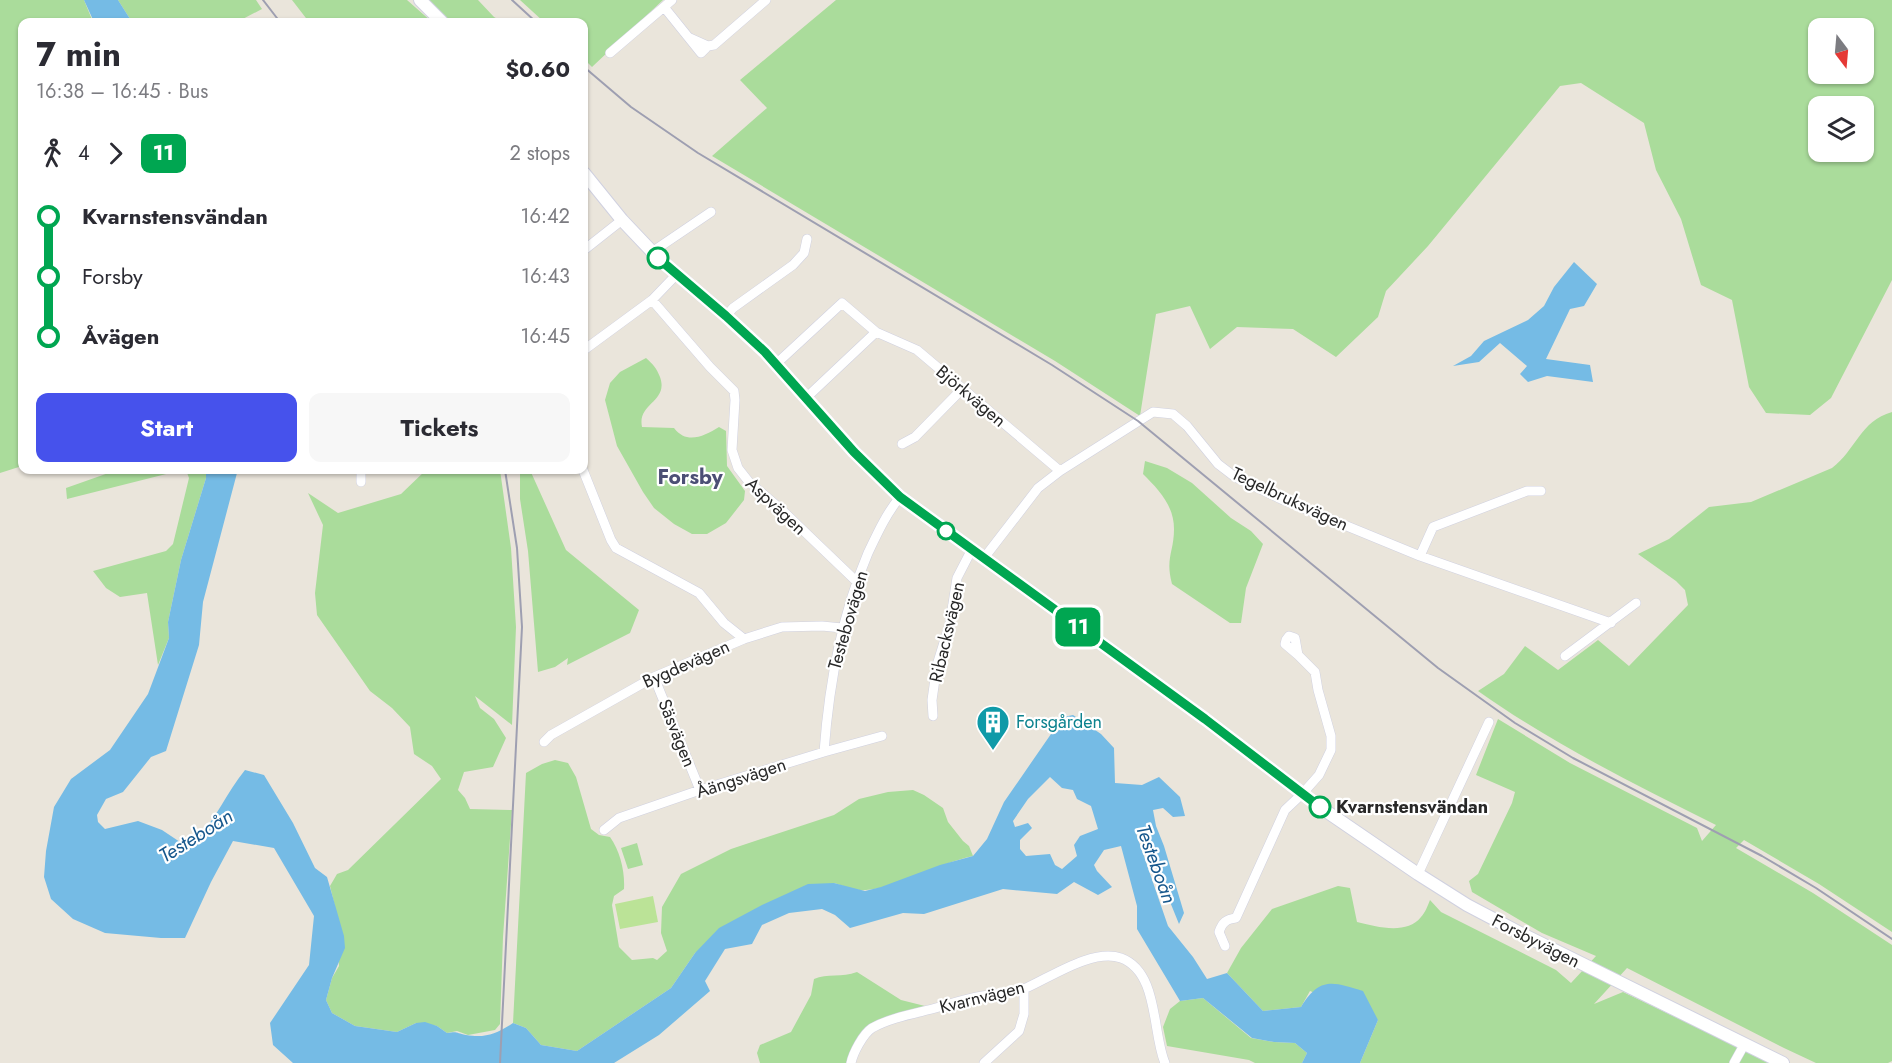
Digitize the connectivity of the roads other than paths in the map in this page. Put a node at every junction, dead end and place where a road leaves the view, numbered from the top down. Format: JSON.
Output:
{"nodes":[{"id":1,"x":420,"y":0,"type":"edge"},
{"id":2,"x":672,"y":0,"type":"edge"},
{"id":3,"x":766,"y":0,"type":"edge"},
{"id":4,"x":664,"y":7,"type":"junction"},
{"id":5,"x":438,"y":18,"type":"edge"},
{"id":6,"x":610,"y":53,"type":"dead end"},
{"id":7,"x":588,"y":178,"type":"edge"},
{"id":8,"x":711,"y":212,"type":"dead end"},
{"id":9,"x":622,"y":220,"type":"junction"},
{"id":10,"x":807,"y":239,"type":"dead end"},
{"id":11,"x":588,"y":247,"type":"edge"},
{"id":12,"x":652,"y":252,"type":"junction"},
{"id":13,"x":677,"y":274,"type":"junction"},
{"id":14,"x":652,"y":300,"type":"junction"},
{"id":15,"x":726,"y":316,"type":"junction"},
{"id":16,"x":876,"y":332,"type":"junction"},
{"id":17,"x":588,"y":347,"type":"edge"},
{"id":18,"x":776,"y":364,"type":"junction"},
{"id":19,"x":963,"y":388,"type":"junction"},
{"id":20,"x":807,"y":398,"type":"junction"},
{"id":21,"x":902,"y":444,"type":"dead end"},
{"id":22,"x":1060,"y":471,"type":"junction"},
{"id":23,"x":361,"y":474,"type":"edge"},
{"id":24,"x":585,"y":474,"type":"edge"},
{"id":25,"x":361,"y":482,"type":"dead end"},
{"id":26,"x":1541,"y":491,"type":"dead end"},
{"id":27,"x":900,"y":497,"type":"junction"},
{"id":28,"x":972,"y":549,"type":"junction"},
{"id":29,"x":1420,"y":556,"type":"junction"},
{"id":30,"x":984,"y":558,"type":"junction"},
{"id":31,"x":856,"y":581,"type":"junction"},
{"id":32,"x":1636,"y":603,"type":"dead end"},
{"id":33,"x":1611,"y":623,"type":"junction"},
{"id":34,"x":842,"y":628,"type":"junction"},
{"id":35,"x":744,"y":639,"type":"junction"},
{"id":36,"x":1298,"y":655,"type":"dead end"},
{"id":37,"x":1565,"y":656,"type":"dead end"},
{"id":38,"x":654,"y":677,"type":"junction"},
{"id":39,"x":933,"y":716,"type":"dead end"},
{"id":40,"x":1489,"y":722,"type":"dead end"},
{"id":41,"x":882,"y":736,"type":"dead end"},
{"id":42,"x":544,"y":742,"type":"dead end"},
{"id":43,"x":824,"y":752,"type":"junction"},
{"id":44,"x":700,"y":790,"type":"junction"},
{"id":45,"x":1304,"y":793,"type":"junction"},
{"id":46,"x":604,"y":830,"type":"dead end"},
{"id":47,"x":1418,"y":874,"type":"junction"},
{"id":48,"x":1225,"y":946,"type":"dead end"},
{"id":49,"x":1024,"y":989,"type":"junction"},
{"id":50,"x":1744,"y":1045,"type":"junction"},
{"id":51,"x":850,"y":1063,"type":"edge"},
{"id":52,"x":984,"y":1063,"type":"edge"},
{"id":53,"x":1166,"y":1063,"type":"edge"},
{"id":54,"x":1734,"y":1063,"type":"edge"},
{"id":55,"x":1783,"y":1063,"type":"edge"}],
"edges":[{"from":1,"to":5,"type":"street"},
{"from":2,"to":4,"type":"street"},
{"from":3,"to":4,"type":"street"},
{"from":4,"to":6,"type":"street"},
{"from":7,"to":9,"type":"street","name":"Forsbyvägen"},
{"from":8,"to":12,"type":"street"},
{"from":9,"to":11,"type":"street"},
{"from":9,"to":12,"type":"street","name":"Forsbyvägen"},
{"from":10,"to":15,"type":"street"},
{"from":12,"to":13,"type":"street","name":"Forsbyvägen"},
{"from":13,"to":14,"type":"street"},
{"from":13,"to":15,"type":"street","name":"Forsbyvägen"},
{"from":14,"to":17,"type":"street"},
{"from":14,"to":31,"type":"street","name":"Aspvägen"},
{"from":15,"to":18,"type":"street","name":"Forsbyvägen"},
{"from":16,"to":18,"type":"street","name":"Björkvägen"},
{"from":16,"to":19,"type":"street","name":"Björkvägen"},
{"from":16,"to":20,"type":"street"},
{"from":18,"to":20,"type":"street","name":"Forsbyvägen"},
{"from":19,"to":21,"type":"street"},
{"from":19,"to":22,"type":"street","name":"Björkvägen"},
{"from":20,"to":27,"type":"street","name":"Forsbyvägen"},
{"from":22,"to":29,"type":"street","name":"Tegelbruksvägen"},
{"from":22,"to":30,"type":"street","name":"Tegelbruksvägen"},
{"from":23,"to":25,"type":"street"},
{"from":24,"to":35,"type":"street"},
{"from":26,"to":29,"type":"street"},
{"from":27,"to":28,"type":"street","name":"Forsbyvägen"},
{"from":27,"to":31,"type":"street","name":"Testebovägen"},
{"from":28,"to":30,"type":"street","name":"Forsbyvägen"},
{"from":28,"to":39,"type":"street","name":"Ribacksvägen"},
{"from":29,"to":33,"type":"street","name":"Tegelbruksvägen"},
{"from":30,"to":45,"type":"street","name":"Forsbyvägen"},
{"from":31,"to":34,"type":"street","name":"Testebovägen"},
{"from":32,"to":33,"type":"street"},
{"from":33,"to":37,"type":"street"},
{"from":34,"to":35,"type":"street","name":"Bygdevägen"},
{"from":34,"to":43,"type":"street","name":"Testebovägen"},
{"from":35,"to":38,"type":"street","name":"Bygdevägen"},
{"from":36,"to":45,"type":"street"},
{"from":38,"to":42,"type":"street","name":"Bygdevägen"},
{"from":38,"to":44,"type":"street","name":"Säsvägen"},
{"from":40,"to":47,"type":"street"},
{"from":41,"to":43,"type":"street","name":"Åängsvägen"},
{"from":43,"to":44,"type":"street","name":"Åängsvägen"},
{"from":44,"to":46,"type":"street","name":"Åängsvägen"},
{"from":45,"to":47,"type":"street","name":"Forsbyvägen"},
{"from":45,"to":48,"type":"street"},
{"from":47,"to":50,"type":"street","name":"Forsbyvägen"},
{"from":49,"to":51,"type":"street","name":"Kvarnvägen"},
{"from":49,"to":52,"type":"street"},
{"from":49,"to":53,"type":"street","name":"Kvarnvägen"},
{"from":50,"to":54,"type":"street"},
{"from":50,"to":55,"type":"street","name":"Forsbyvägen"}]}
